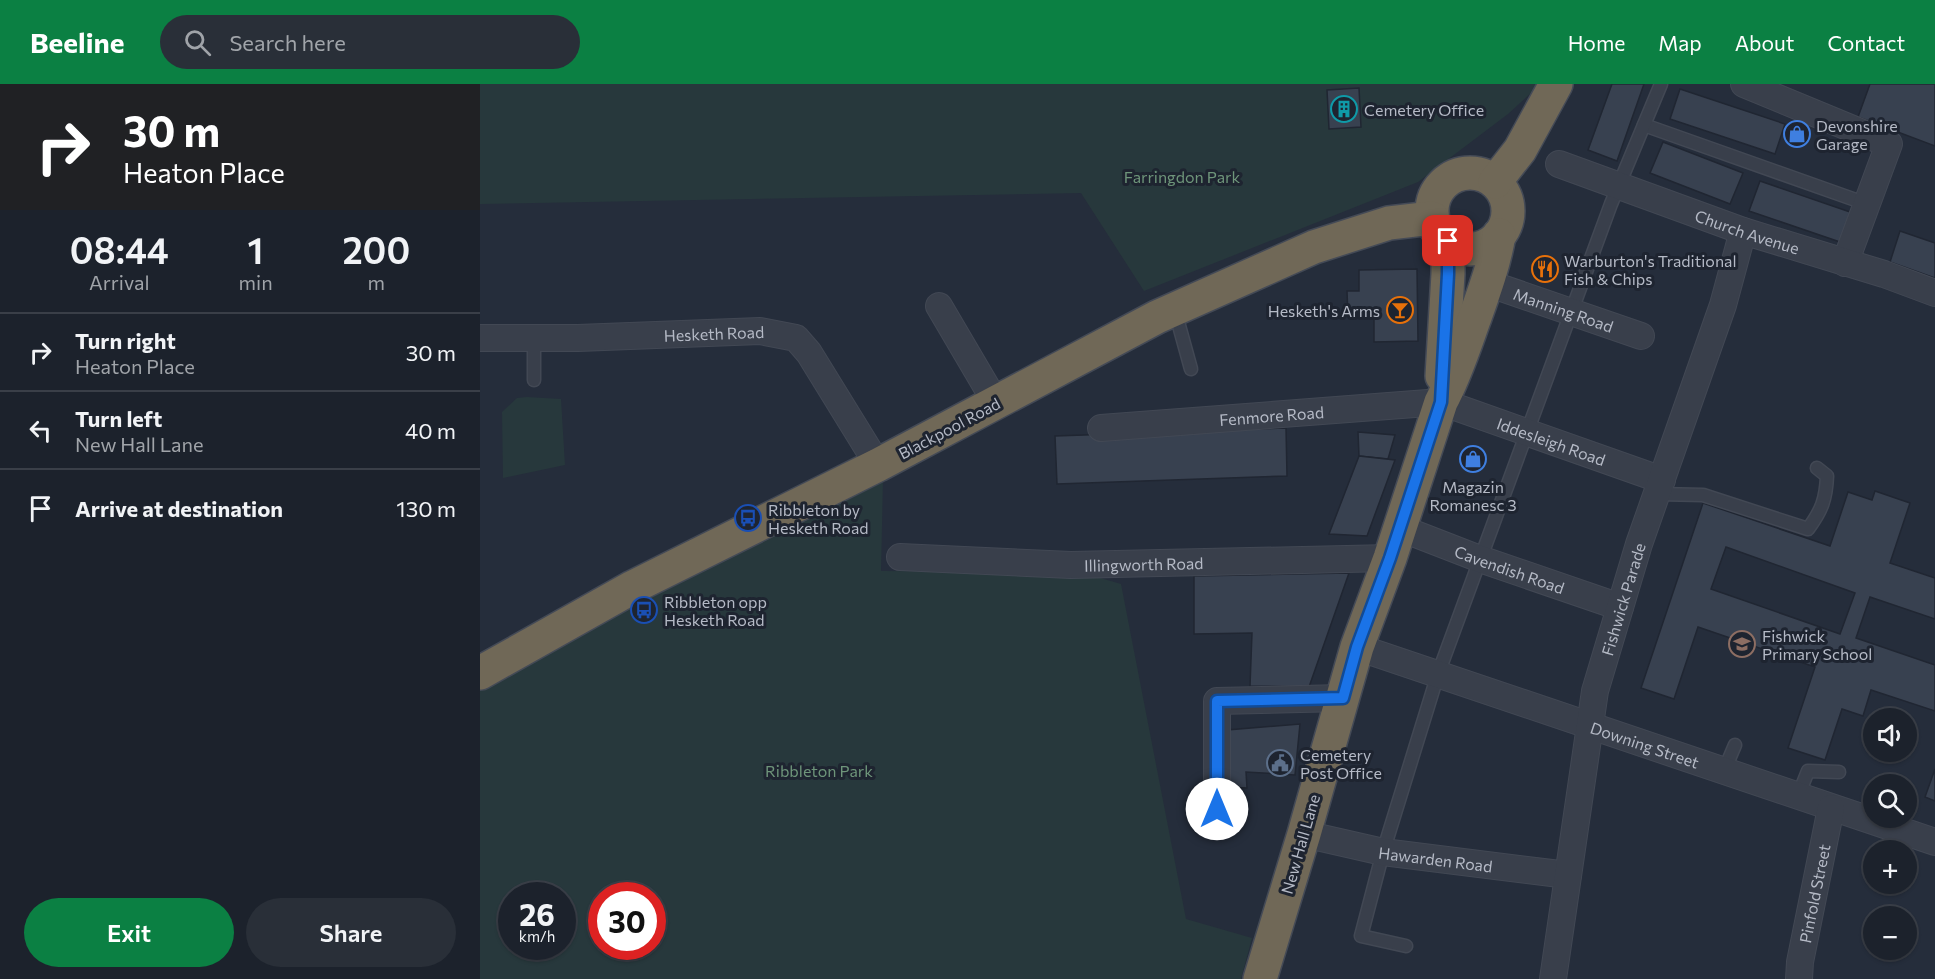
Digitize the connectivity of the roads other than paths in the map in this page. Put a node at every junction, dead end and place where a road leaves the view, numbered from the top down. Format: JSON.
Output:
{"nodes":[{"id":1,"x":1556,"y":84,"type":"edge"},
{"id":2,"x":1661,"y":84,"type":"edge"},
{"id":3,"x":1744,"y":84,"type":"edge"},
{"id":4,"x":1644,"y":125,"type":"junction"},
{"id":5,"x":1558,"y":164,"type":"dead end"},
{"id":6,"x":1495,"y":182,"type":"junction"},
{"id":7,"x":1619,"y":186,"type":"junction"},
{"id":8,"x":1867,"y":204,"type":"junction"},
{"id":9,"x":1743,"y":231,"type":"junction"},
{"id":10,"x":1499,"y":235,"type":"junction"},
{"id":11,"x":1449,"y":236,"type":"junction"},
{"id":12,"x":1845,"y":263,"type":"junction"},
{"id":13,"x":1487,"y":283,"type":"junction"},
{"id":14,"x":1935,"y":293,"type":"edge"},
{"id":15,"x":939,"y":306,"type":"dead end"},
{"id":16,"x":1175,"y":310,"type":"junction"},
{"id":17,"x":1571,"y":312,"type":"junction"},
{"id":18,"x":1641,"y":336,"type":"dead end"},
{"id":19,"x":480,"y":338,"type":"edge"},
{"id":20,"x":534,"y":338,"type":"junction"},
{"id":21,"x":1191,"y":369,"type":"dead end"},
{"id":22,"x":534,"y":381,"type":"dead end"},
{"id":23,"x":1441,"y":402,"type":"junction"},
{"id":24,"x":996,"y":403,"type":"junction"},
{"id":25,"x":1101,"y":428,"type":"dead end"},
{"id":26,"x":1525,"y":433,"type":"junction"},
{"id":27,"x":878,"y":465,"type":"junction"},
{"id":28,"x":1817,"y":468,"type":"dead end"},
{"id":29,"x":1659,"y":487,"type":"junction"},
{"id":30,"x":1400,"y":528,"type":"junction"},
{"id":31,"x":900,"y":557,"type":"dead end"},
{"id":32,"x":1390,"y":558,"type":"junction"},
{"id":33,"x":1480,"y":559,"type":"junction"},
{"id":34,"x":1620,"y":607,"type":"junction"},
{"id":35,"x":1357,"y":647,"type":"junction"},
{"id":36,"x":480,"y":673,"type":"edge"},
{"id":37,"x":1438,"y":674,"type":"junction"},
{"id":38,"x":1343,"y":698,"type":"junction"},
{"id":39,"x":1590,"y":724,"type":"junction"},
{"id":40,"x":1735,"y":745,"type":"dead end"},
{"id":41,"x":1724,"y":771,"type":"junction"},
{"id":42,"x":1839,"y":772,"type":"dead end"},
{"id":43,"x":1798,"y":796,"type":"junction"},
{"id":44,"x":1831,"y":808,"type":"junction"},
{"id":45,"x":1217,"y":809,"type":"dead end"},
{"id":46,"x":1304,"y":834,"type":"junction"},
{"id":47,"x":1935,"y":842,"type":"edge"},
{"id":48,"x":1383,"y":852,"type":"junction"},
{"id":49,"x":1568,"y":875,"type":"junction"},
{"id":50,"x":1406,"y":946,"type":"dead end"},
{"id":51,"x":1260,"y":979,"type":"edge"},
{"id":52,"x":1553,"y":979,"type":"edge"},
{"id":53,"x":1799,"y":979,"type":"edge"}],
"edges":[{"from":1,"to":6,"type":"highway"},
{"from":2,"to":4,"type":"lane"},
{"from":3,"to":8,"type":"street"},
{"from":4,"to":7,"type":"lane"},
{"from":4,"to":8,"type":"lane"},
{"from":5,"to":7,"type":"street","name":"Church Avenue"},
{"from":6,"to":10,"type":"highway"},
{"from":6,"to":11,"type":"highway"},
{"from":7,"to":9,"type":"street","name":"Church Avenue"},
{"from":7,"to":17,"type":"lane"},
{"from":8,"to":12,"type":"street"},
{"from":9,"to":12,"type":"street","name":"Church Avenue"},
{"from":9,"to":29,"type":"street","name":"Fishwick Parade"},
{"from":10,"to":11,"type":"highway"},
{"from":10,"to":13,"type":"highway","name":"New Hall Lane"},
{"from":11,"to":13,"type":"highway"},
{"from":11,"to":16,"type":"highway","name":"Blackpool Road"},
{"from":11,"to":23,"type":"highway","name":"New Hall Lane"},
{"from":12,"to":14,"type":"street","name":"Church Avenue"},
{"from":13,"to":17,"type":"street","name":"Manning Road"},
{"from":13,"to":23,"type":"highway","name":"New Hall Lane"},
{"from":15,"to":24,"type":"street"},
{"from":16,"to":21,"type":"lane"},
{"from":16,"to":24,"type":"highway","name":"Blackpool Road"},
{"from":17,"to":18,"type":"street","name":"Manning Road"},
{"from":17,"to":26,"type":"lane"},
{"from":19,"to":20,"type":"street","name":"Hesketh Road"},
{"from":20,"to":22,"type":"lane"},
{"from":20,"to":27,"type":"street","name":"Hesketh Road"},
{"from":23,"to":25,"type":"street","name":"Fenmore Road"},
{"from":23,"to":26,"type":"street","name":"Iddesleigh Road"},
{"from":23,"to":30,"type":"highway","name":"New Hall Lane"},
{"from":24,"to":27,"type":"highway","name":"Blackpool Road"},
{"from":26,"to":29,"type":"street","name":"Iddesleigh Road"},
{"from":26,"to":33,"type":"lane"},
{"from":27,"to":36,"type":"highway","name":"Blackpool Road"},
{"from":28,"to":29,"type":"lane"},
{"from":29,"to":34,"type":"street","name":"Fishwick Parade"},
{"from":30,"to":32,"type":"highway","name":"New Hall Lane"},
{"from":30,"to":33,"type":"street","name":"Cavendish Road"},
{"from":31,"to":32,"type":"street","name":"Illingworth Road"},
{"from":32,"to":35,"type":"highway","name":"New Hall Lane"},
{"from":33,"to":34,"type":"street","name":"Cavendish Road"},
{"from":33,"to":37,"type":"lane"},
{"from":34,"to":39,"type":"street","name":"Fishwick Parade"},
{"from":35,"to":37,"type":"street","name":"Downing Street"},
{"from":35,"to":38,"type":"highway","name":"New Hall Lane"},
{"from":37,"to":39,"type":"street","name":"Downing Street"},
{"from":37,"to":48,"type":"lane"},
{"from":38,"to":45,"type":"street"},
{"from":38,"to":46,"type":"highway","name":"New Hall Lane"},
{"from":39,"to":41,"type":"street","name":"Downing Street"},
{"from":39,"to":49,"type":"street","name":"Fishwick Parade"},
{"from":40,"to":41,"type":"lane"},
{"from":41,"to":43,"type":"street","name":"Downing Street"},
{"from":42,"to":43,"type":"lane"},
{"from":43,"to":44,"type":"street","name":"Downing Street"},
{"from":44,"to":47,"type":"street","name":"Downing Street"},
{"from":44,"to":53,"type":"street","name":"Pinfold Street"},
{"from":46,"to":48,"type":"street","name":"Hawarden Road"},
{"from":46,"to":51,"type":"highway","name":"New Hall Lane"},
{"from":48,"to":49,"type":"street","name":"Hawarden Road"},
{"from":48,"to":50,"type":"lane"},
{"from":49,"to":52,"type":"street","name":"Fishwick Parade"}]}
